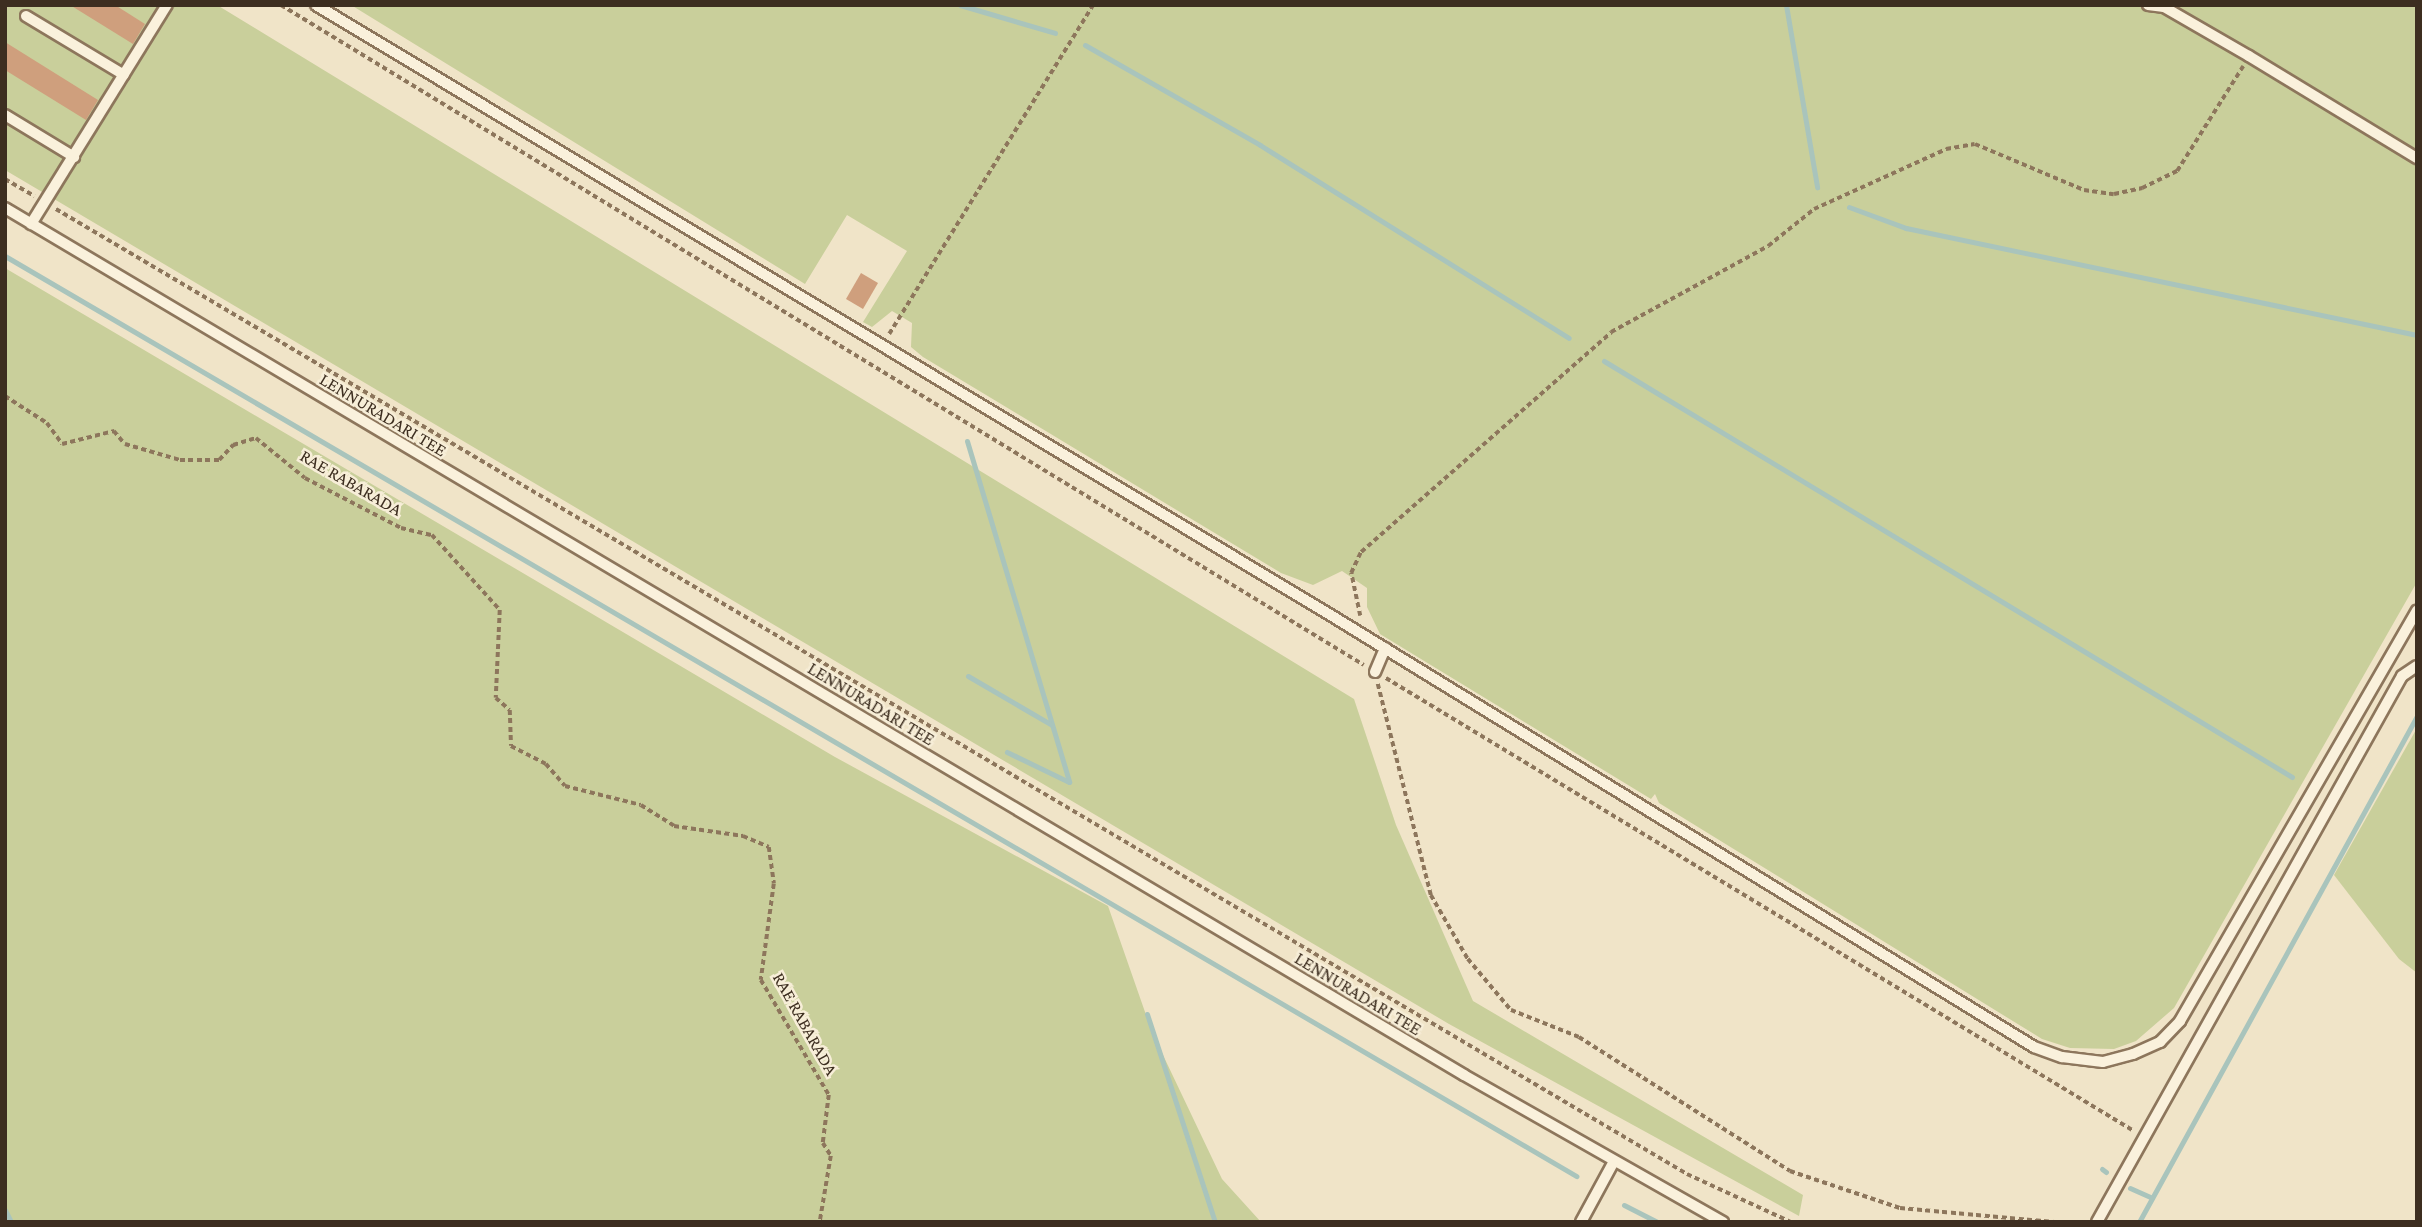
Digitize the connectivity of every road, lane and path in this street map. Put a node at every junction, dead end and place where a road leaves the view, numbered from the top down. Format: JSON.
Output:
{"nodes":[{"id":1,"x":167,"y":5,"type":"edge"},
{"id":2,"x":281,"y":5,"type":"edge"},
{"id":3,"x":316,"y":5,"type":"edge"},
{"id":4,"x":1093,"y":5,"type":"edge"},
{"id":5,"x":2148,"y":5,"type":"edge"},
{"id":6,"x":2164,"y":6,"type":"edge"},
{"id":7,"x":26,"y":16,"type":"dead end"},
{"id":8,"x":2249,"y":55,"type":"junction"},
{"id":9,"x":124,"y":75,"type":"junction"},
{"id":10,"x":5,"y":115,"type":"edge"},
{"id":11,"x":74,"y":157,"type":"junction"},
{"id":12,"x":2417,"y":158,"type":"edge"},
{"id":13,"x":5,"y":179,"type":"edge"},
{"id":14,"x":46,"y":203,"type":"junction"},
{"id":15,"x":5,"y":208,"type":"edge"},
{"id":16,"x":31,"y":224,"type":"junction"},
{"id":17,"x":881,"y":348,"type":"junction"},
{"id":18,"x":5,"y":396,"type":"edge"},
{"id":19,"x":2417,"y":611,"type":"edge"},
{"id":20,"x":1362,"y":623,"type":"dead end"},
{"id":21,"x":1385,"y":648,"type":"junction"},
{"id":22,"x":2417,"y":666,"type":"edge"},
{"id":23,"x":1375,"y":672,"type":"junction"},
{"id":24,"x":2143,"y":1136,"type":"junction"},
{"id":25,"x":1613,"y":1163,"type":"junction"},
{"id":26,"x":820,"y":1222,"type":"edge"},
{"id":27,"x":1581,"y":1222,"type":"edge"},
{"id":28,"x":1723,"y":1222,"type":"edge"},
{"id":29,"x":1791,"y":1222,"type":"edge"},
{"id":30,"x":2054,"y":1222,"type":"edge"},
{"id":31,"x":2097,"y":1222,"type":"edge"}],
"edges":[{"from":1,"to":9,"type":"lane"},
{"from":2,"to":23,"type":"path"},
{"from":3,"to":17,"type":"lane"},
{"from":4,"to":17,"type":"path"},
{"from":5,"to":6,"type":"lane"},
{"from":6,"to":8,"type":"lane"},
{"from":7,"to":9,"type":"lane"},
{"from":8,"to":12,"type":"lane"},
{"from":8,"to":20,"type":"path"},
{"from":9,"to":11,"type":"lane"},
{"from":10,"to":11,"type":"lane"},
{"from":11,"to":14,"type":"lane"},
{"from":13,"to":14,"type":"path"},
{"from":14,"to":16,"type":"lane"},
{"from":14,"to":29,"type":"path"},
{"from":15,"to":16,"type":"lane","name":"LENNURADARI TEE"},
{"from":16,"to":25,"type":"lane","name":"LENNURADARI TEE"},
{"from":17,"to":21,"type":"lane"},
{"from":18,"to":26,"type":"path","name":"RAE RABARADA"},
{"from":19,"to":21,"type":"lane"},
{"from":21,"to":23,"type":"lane"},
{"from":22,"to":24,"type":"lane"},
{"from":23,"to":24,"type":"path"},
{"from":23,"to":30,"type":"path"},
{"from":24,"to":31,"type":"lane"},
{"from":25,"to":27,"type":"lane"},
{"from":25,"to":28,"type":"lane","name":"LENNURADARI TEE"}]}
